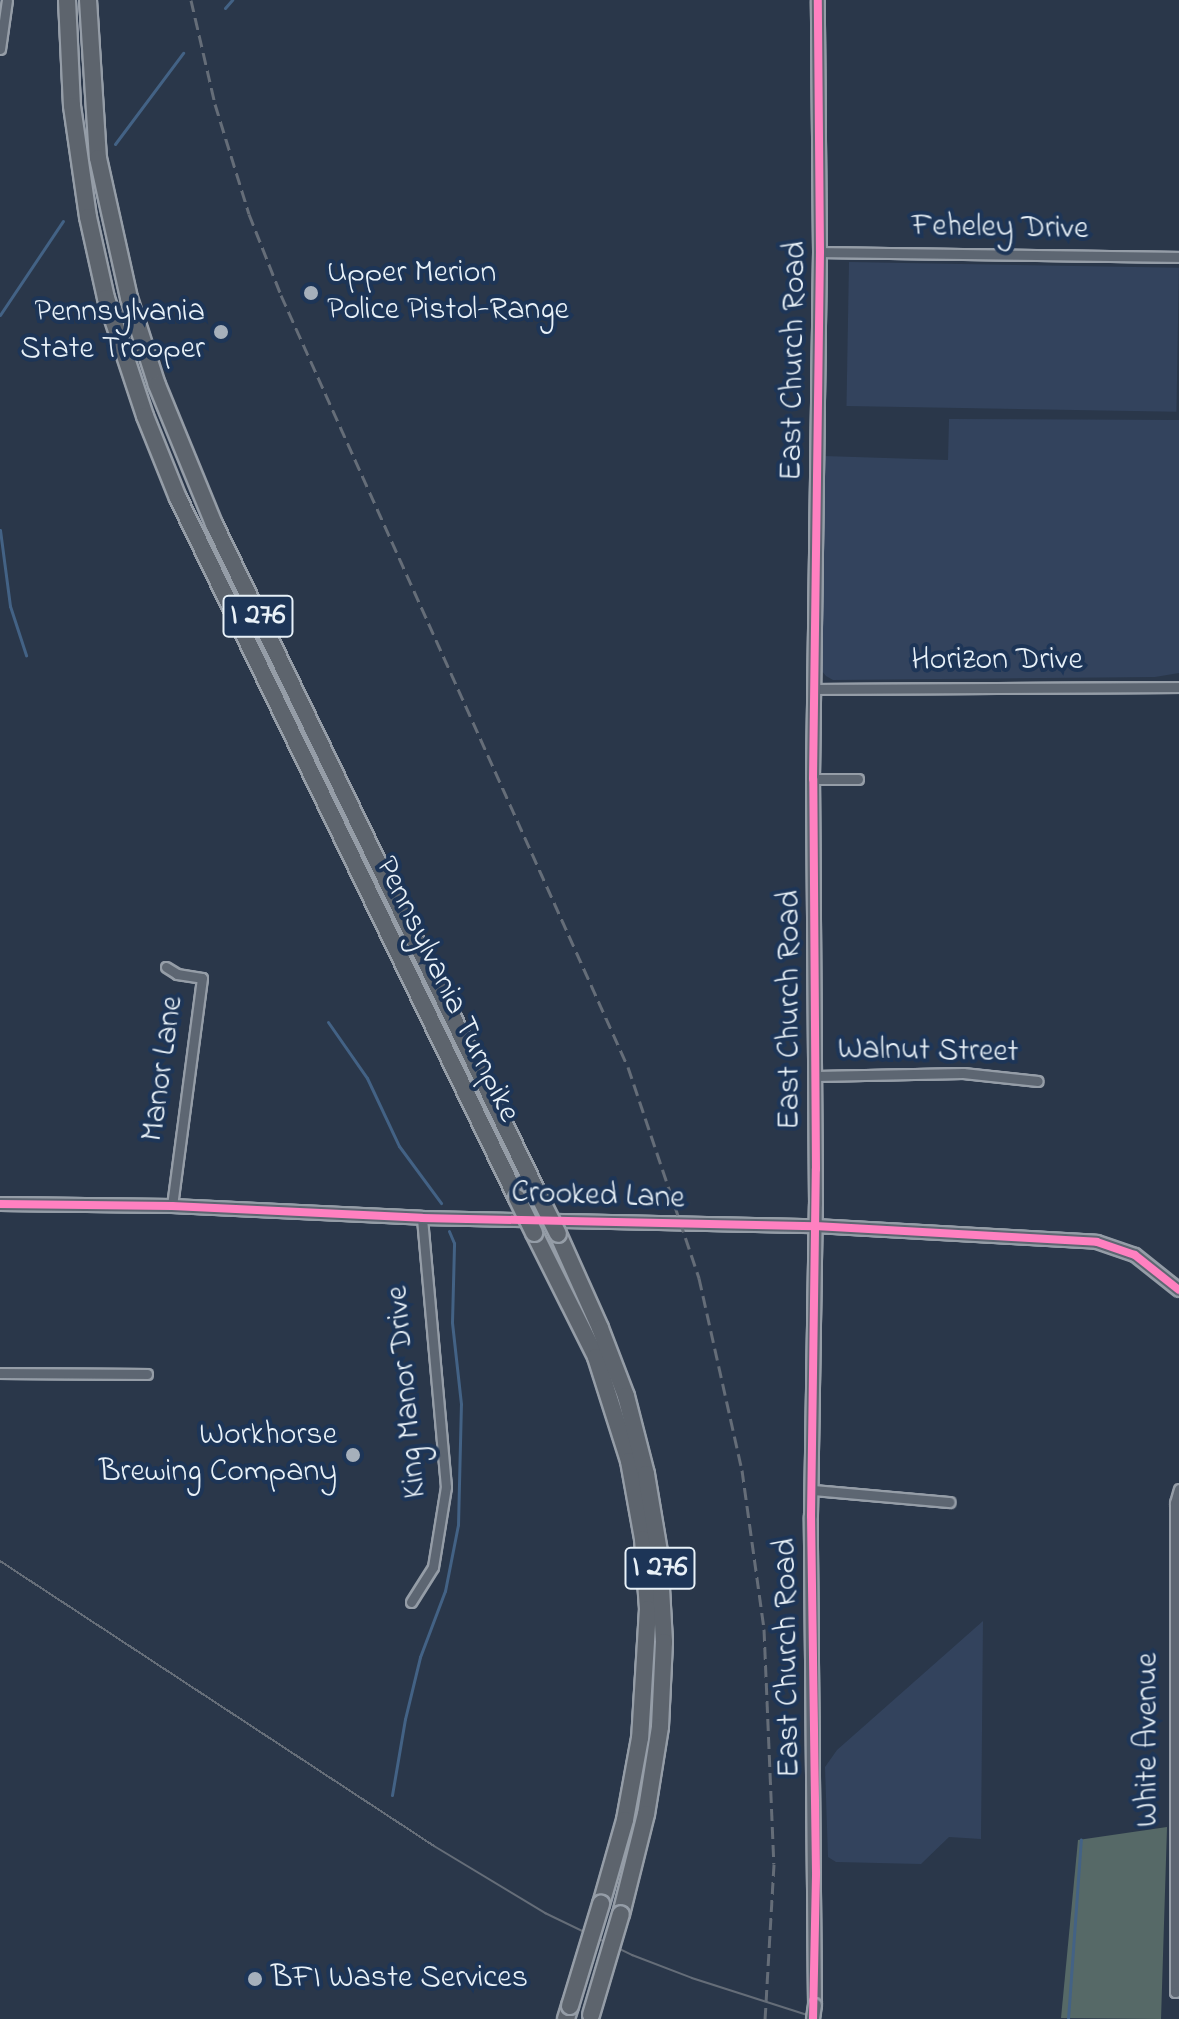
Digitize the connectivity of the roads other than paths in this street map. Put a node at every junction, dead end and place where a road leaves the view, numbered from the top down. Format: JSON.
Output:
{"nodes":[{"id":1,"x":7,"y":0,"type":"edge"},
{"id":2,"x":67,"y":0,"type":"edge"},
{"id":3,"x":88,"y":0,"type":"edge"},
{"id":4,"x":818,"y":0,"type":"edge"},
{"id":5,"x":0,"y":49,"type":"edge"},
{"id":6,"x":820,"y":252,"type":"junction"},
{"id":7,"x":1179,"y":257,"type":"edge"},
{"id":8,"x":1179,"y":687,"type":"edge"},
{"id":9,"x":815,"y":689,"type":"junction"},
{"id":10,"x":813,"y":779,"type":"junction"},
{"id":11,"x":858,"y":779,"type":"dead end"},
{"id":12,"x":166,"y":967,"type":"dead end"},
{"id":13,"x":816,"y":1076,"type":"junction"},
{"id":14,"x":1038,"y":1081,"type":"dead end"},
{"id":15,"x":0,"y":1204,"type":"edge"},
{"id":16,"x":172,"y":1206,"type":"junction"},
{"id":17,"x":422,"y":1218,"type":"junction"},
{"id":18,"x":815,"y":1226,"type":"junction"},
{"id":19,"x":1179,"y":1290,"type":"edge"},
{"id":20,"x":0,"y":1373,"type":"edge"},
{"id":21,"x":147,"y":1374,"type":"dead end"},
{"id":22,"x":1179,"y":1489,"type":"edge"},
{"id":23,"x":812,"y":1490,"type":"junction"},
{"id":24,"x":949,"y":1502,"type":"dead end"},
{"id":25,"x":411,"y":1602,"type":"dead end"},
{"id":26,"x":1177,"y":1744,"type":"edge"},
{"id":27,"x":1177,"y":1992,"type":"edge"},
{"id":28,"x":568,"y":2012,"type":"edge"},
{"id":29,"x":590,"y":2017,"type":"edge"},
{"id":30,"x":813,"y":2019,"type":"edge"}],
"edges":[{"from":1,"to":5,"type":"street"},
{"from":2,"to":28,"type":"highway","name":"Pennsylvania Turnpike","number":"I 276","bridge":true},
{"from":3,"to":29,"type":"highway","name":"Pennsylvania Turnpike","number":"I 276","bridge":true},
{"from":4,"to":6,"type":"street","name":"East Church Road"},
{"from":6,"to":7,"type":"street","name":"Feheley Drive"},
{"from":6,"to":9,"type":"street","name":"East Church Road"},
{"from":8,"to":9,"type":"street","name":"Horizon Drive"},
{"from":9,"to":10,"type":"street","name":"East Church Road"},
{"from":10,"to":11,"type":"street"},
{"from":10,"to":13,"type":"street","name":"East Church Road"},
{"from":12,"to":16,"type":"street","name":"Manor Lane"},
{"from":13,"to":14,"type":"street","name":"Walnut Street"},
{"from":13,"to":18,"type":"street","name":"East Church Road"},
{"from":15,"to":16,"type":"street","name":"Crooked Lane"},
{"from":16,"to":17,"type":"street","name":"Crooked Lane"},
{"from":17,"to":18,"type":"street","name":"Crooked Lane"},
{"from":17,"to":25,"type":"street","name":"King Manor Drive"},
{"from":18,"to":19,"type":"street","name":"Crooked Lane"},
{"from":18,"to":23,"type":"street","name":"East Church Road"},
{"from":20,"to":21,"type":"street"},
{"from":22,"to":26,"type":"street","name":"White Avenue"},
{"from":23,"to":24,"type":"street"},
{"from":23,"to":30,"type":"street","name":"East Church Road","bridge":true},
{"from":26,"to":27,"type":"street","name":"White Avenue"}]}
